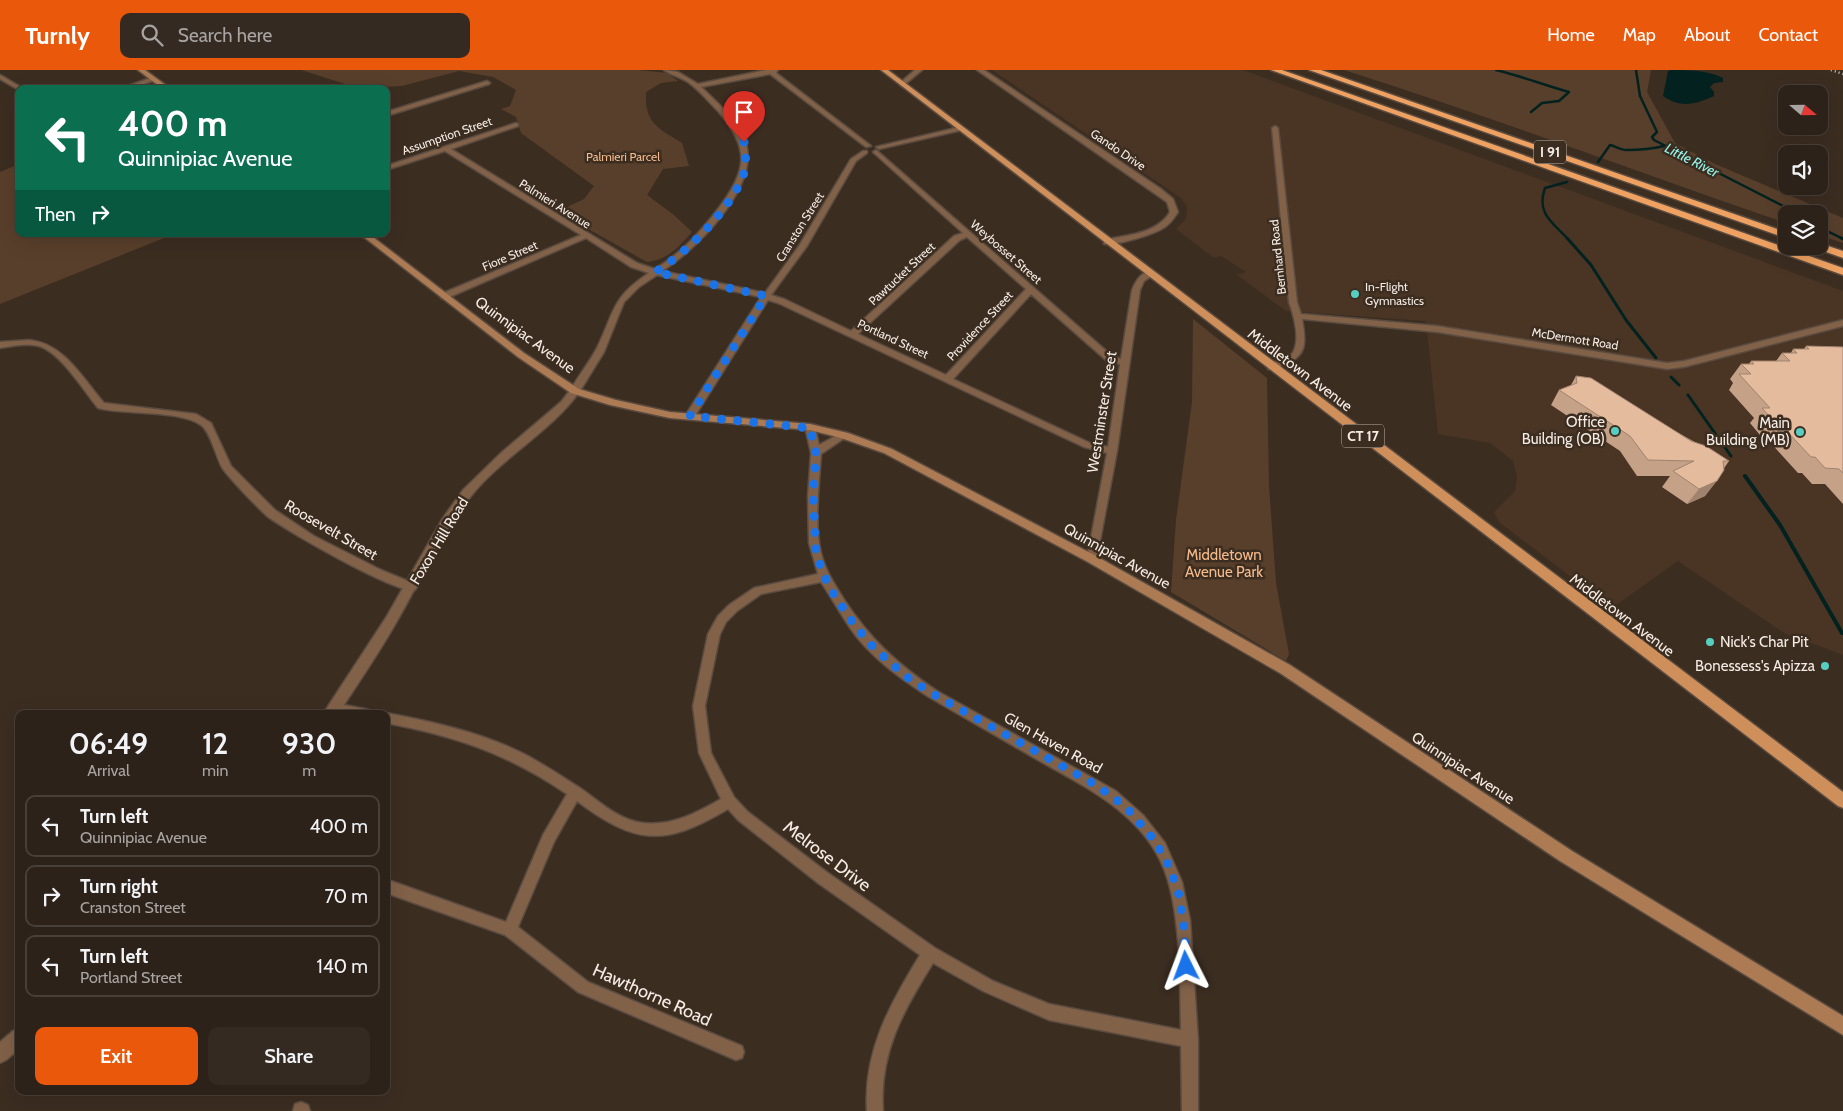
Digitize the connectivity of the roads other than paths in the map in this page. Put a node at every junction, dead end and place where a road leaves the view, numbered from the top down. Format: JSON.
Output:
{"nodes":[{"id":1,"x":141,"y":70,"type":"edge"},
{"id":2,"x":667,"y":70,"type":"edge"},
{"id":3,"x":780,"y":70,"type":"edge"},
{"id":4,"x":884,"y":70,"type":"edge"},
{"id":5,"x":919,"y":70,"type":"edge"},
{"id":6,"x":980,"y":70,"type":"edge"},
{"id":7,"x":1275,"y":70,"type":"edge"},
{"id":8,"x":1313,"y":70,"type":"edge"},
{"id":9,"x":770,"y":71,"type":"edge"},
{"id":10,"x":681,"y":72,"type":"edge"},
{"id":11,"x":0,"y":77,"type":"edge"},
{"id":12,"x":153,"y":79,"type":"junction"},
{"id":13,"x":487,"y":83,"type":"dead end"},
{"id":14,"x":902,"y":84,"type":"junction"},
{"id":15,"x":135,"y":85,"type":"edge"},
{"id":16,"x":162,"y":85,"type":"edge"},
{"id":17,"x":15,"y":86,"type":"edge"},
{"id":18,"x":698,"y":86,"type":"junction"},
{"id":19,"x":390,"y":113,"type":"edge"},
{"id":20,"x":516,"y":125,"type":"dead end"},
{"id":21,"x":960,"y":128,"type":"junction"},
{"id":22,"x":1275,"y":128,"type":"dead end"},
{"id":23,"x":446,"y":148,"type":"junction"},
{"id":24,"x":866,"y":149,"type":"junction"},
{"id":25,"x":877,"y":150,"type":"junction"},
{"id":26,"x":390,"y":167,"type":"edge"},
{"id":27,"x":1778,"y":232,"type":"edge"},
{"id":28,"x":968,"y":234,"type":"junction"},
{"id":29,"x":585,"y":236,"type":"junction"},
{"id":30,"x":368,"y":237,"type":"edge"},
{"id":31,"x":1107,"y":242,"type":"junction"},
{"id":32,"x":1828,"y":249,"type":"edge"},
{"id":33,"x":1843,"y":255,"type":"edge"},
{"id":34,"x":655,"y":272,"type":"junction"},
{"id":35,"x":1843,"y":272,"type":"edge"},
{"id":36,"x":1150,"y":274,"type":"junction"},
{"id":37,"x":1031,"y":289,"type":"junction"},
{"id":38,"x":444,"y":296,"type":"junction"},
{"id":39,"x":766,"y":296,"type":"junction"},
{"id":40,"x":1299,"y":316,"type":"junction"},
{"id":41,"x":1843,"y":323,"type":"edge"},
{"id":42,"x":853,"y":334,"type":"junction"},
{"id":43,"x":0,"y":345,"type":"edge"},
{"id":44,"x":1125,"y":363,"type":"junction"},
{"id":45,"x":1271,"y":367,"type":"junction"},
{"id":46,"x":948,"y":379,"type":"junction"},
{"id":47,"x":574,"y":391,"type":"junction"},
{"id":48,"x":690,"y":416,"type":"junction"},
{"id":49,"x":810,"y":428,"type":"junction"},
{"id":50,"x":844,"y":435,"type":"junction"},
{"id":51,"x":1112,"y":450,"type":"junction"},
{"id":52,"x":816,"y":453,"type":"junction"},
{"id":53,"x":1092,"y":559,"type":"junction"},
{"id":54,"x":824,"y":577,"type":"junction"},
{"id":55,"x":411,"y":587,"type":"junction"},
{"id":56,"x":333,"y":710,"type":"edge"},
{"id":57,"x":390,"y":719,"type":"edge"},
{"id":58,"x":575,"y":792,"type":"junction"},
{"id":59,"x":730,"y":801,"type":"junction"},
{"id":60,"x":1843,"y":801,"type":"edge"},
{"id":61,"x":391,"y":888,"type":"dead end"},
{"id":62,"x":510,"y":930,"type":"junction"},
{"id":63,"x":930,"y":953,"type":"junction"},
{"id":64,"x":1843,"y":1026,"type":"edge"},
{"id":65,"x":1190,"y":1040,"type":"junction"},
{"id":66,"x":15,"y":1041,"type":"edge"},
{"id":67,"x":736,"y":1052,"type":"dead end"},
{"id":68,"x":0,"y":1054,"type":"edge"},
{"id":69,"x":875,"y":1111,"type":"edge"},
{"id":70,"x":1190,"y":1111,"type":"edge"}],
"edges":[{"from":1,"to":12,"type":"main road"},
{"from":2,"to":10,"type":"street"},
{"from":3,"to":9,"type":"street"},
{"from":4,"to":14,"type":"main road","name":"Middletown Avenue","number":"CT 17"},
{"from":5,"to":14,"type":"street"},
{"from":6,"to":31,"type":"street","name":"Gando Drive"},
{"from":7,"to":35,"type":"highway","number":"I 91"},
{"from":8,"to":27,"type":"highway","number":"I 91"},
{"from":9,"to":18,"type":"street"},
{"from":9,"to":24,"type":"street"},
{"from":10,"to":18,"type":"street"},
{"from":11,"to":17,"type":"street"},
{"from":12,"to":15,"type":"street"},
{"from":12,"to":16,"type":"main road"},
{"from":13,"to":19,"type":"street"},
{"from":14,"to":21,"type":"main road","name":"Middletown Avenue","number":"CT 17"},
{"from":18,"to":34,"type":"street"},
{"from":20,"to":23,"type":"street","name":"Assumption Street"},
{"from":21,"to":25,"type":"street"},
{"from":21,"to":31,"type":"main road","name":"Middletown Avenue","number":"CT 17"},
{"from":22,"to":40,"type":"street","name":"Bernhard Road"},
{"from":23,"to":26,"type":"street","name":"Assumption Street"},
{"from":23,"to":29,"type":"street","name":"Palmieri Avenue"},
{"from":24,"to":25,"type":"street"},
{"from":24,"to":39,"type":"street","name":"Cranston Street"},
{"from":25,"to":28,"type":"street","name":"Weybosset Street"},
{"from":28,"to":37,"type":"street","name":"Weybosset Street"},
{"from":28,"to":42,"type":"street","name":"Pawtucket Street"},
{"from":29,"to":34,"type":"street","name":"Palmieri Avenue"},
{"from":29,"to":38,"type":"street","name":"Fiore Street"},
{"from":30,"to":38,"type":"main road","name":"Quinnipiac Avenue"},
{"from":31,"to":36,"type":"main road","name":"Middletown Avenue","number":"CT 17"},
{"from":32,"to":33,"type":"highway"},
{"from":34,"to":39,"type":"street","name":"Portland Street"},
{"from":34,"to":47,"type":"street"},
{"from":36,"to":44,"type":"street","name":"Westminster Street"},
{"from":36,"to":45,"type":"main road","name":"Middletown Avenue","number":"CT 17"},
{"from":37,"to":44,"type":"street","name":"Weybosset Street"},
{"from":37,"to":46,"type":"street","name":"Providence Street"},
{"from":38,"to":47,"type":"main road","name":"Quinnipiac Avenue"},
{"from":39,"to":42,"type":"street","name":"Portland Street"},
{"from":39,"to":48,"type":"street","name":"Cranston Street"},
{"from":40,"to":41,"type":"street","name":"McDermott Road"},
{"from":40,"to":45,"type":"street","name":"Bernhard Road"},
{"from":42,"to":46,"type":"street","name":"Portland Street"},
{"from":43,"to":55,"type":"street","name":"Roosevelt Street"},
{"from":44,"to":51,"type":"street","name":"Westminster Street"},
{"from":45,"to":60,"type":"main road","name":"Middletown Avenue","number":"CT 17"},
{"from":46,"to":51,"type":"street","name":"Portland Street"},
{"from":47,"to":48,"type":"main road","name":"Quinnipiac Avenue"},
{"from":47,"to":55,"type":"street","name":"Foxon Hill Road"},
{"from":48,"to":49,"type":"main road","name":"Quinnipiac Avenue"},
{"from":49,"to":50,"type":"main road","name":"Quinnipiac Avenue"},
{"from":49,"to":52,"type":"street","name":"Glen Haven Road"},
{"from":50,"to":52,"type":"street"},
{"from":50,"to":53,"type":"main road","name":"Quinnipiac Avenue"},
{"from":51,"to":53,"type":"street","name":"Westminster Street"},
{"from":52,"to":54,"type":"street","name":"Glen Haven Road"},
{"from":53,"to":64,"type":"main road","name":"Quinnipiac Avenue"},
{"from":54,"to":59,"type":"street","name":"Melrose Drive"},
{"from":54,"to":65,"type":"street","name":"Glen Haven Road"},
{"from":55,"to":56,"type":"street","name":"Foxon Hill Road"},
{"from":57,"to":58,"type":"street"},
{"from":58,"to":59,"type":"street"},
{"from":58,"to":62,"type":"street"},
{"from":59,"to":63,"type":"street","name":"Melrose Drive"},
{"from":61,"to":62,"type":"street","name":"Hawthorne Road"},
{"from":62,"to":67,"type":"street","name":"Hawthorne Road"},
{"from":63,"to":65,"type":"street","name":"Melrose Drive"},
{"from":63,"to":69,"type":"street"},
{"from":65,"to":70,"type":"street","name":"Glen Haven Road"},
{"from":66,"to":68,"type":"street"}]}
